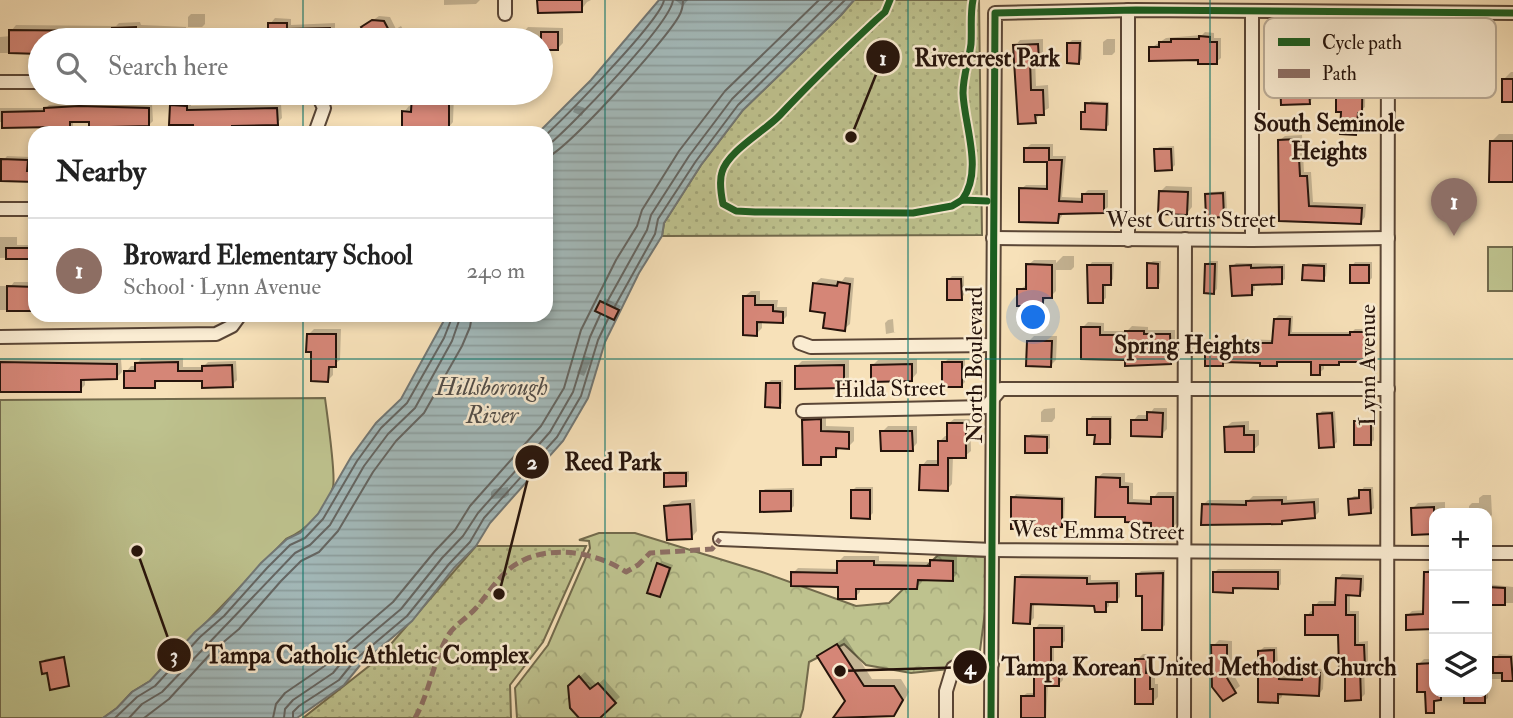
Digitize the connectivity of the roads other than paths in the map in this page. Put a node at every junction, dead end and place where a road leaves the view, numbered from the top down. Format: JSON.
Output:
{"nodes":[{"id":1,"x":505,"y":0,"type":"edge"},
{"id":2,"x":1335,"y":6,"type":"edge"},
{"id":3,"x":1128,"y":10,"type":"junction"},
{"id":4,"x":1252,"y":12,"type":"junction"},
{"id":5,"x":1388,"y":13,"type":"junction"},
{"id":6,"x":1513,"y":13,"type":"edge"},
{"id":7,"x":505,"y":14,"type":"dead end"},
{"id":8,"x":1388,"y":18,"type":"edge"},
{"id":9,"x":0,"y":82,"type":"edge"},
{"id":10,"x":28,"y":82,"type":"edge"},
{"id":11,"x":1388,"y":98,"type":"edge"},
{"id":12,"x":323,"y":105,"type":"edge"},
{"id":13,"x":318,"y":126,"type":"edge"},
{"id":14,"x":0,"y":209,"type":"edge"},
{"id":15,"x":28,"y":209,"type":"edge"},
{"id":16,"x":993,"y":238,"type":"junction"},
{"id":17,"x":1388,"y":238,"type":"junction"},
{"id":18,"x":1185,"y":239,"type":"junction"},
{"id":19,"x":1128,"y":240,"type":"junction"},
{"id":20,"x":1252,"y":240,"type":"junction"},
{"id":21,"x":235,"y":322,"type":"edge"},
{"id":22,"x":0,"y":337,"type":"edge"},
{"id":23,"x":800,"y":343,"type":"dead end"},
{"id":24,"x":993,"y":345,"type":"junction"},
{"id":25,"x":1185,"y":390,"type":"junction"},
{"id":26,"x":1388,"y":390,"type":"junction"},
{"id":27,"x":993,"y":399,"type":"junction"},
{"id":28,"x":803,"y":411,"type":"dead end"},
{"id":29,"x":720,"y":539,"type":"dead end"},
{"id":30,"x":993,"y":550,"type":"junction"},
{"id":31,"x":1185,"y":552,"type":"junction"},
{"id":32,"x":1387,"y":553,"type":"junction"},
{"id":33,"x":1429,"y":553,"type":"edge"},
{"id":34,"x":1492,"y":553,"type":"edge"},
{"id":35,"x":1513,"y":553,"type":"edge"},
{"id":36,"x":992,"y":664,"type":"junction"},
{"id":37,"x":946,"y":718,"type":"edge"},
{"id":38,"x":991,"y":718,"type":"edge"},
{"id":39,"x":1184,"y":718,"type":"edge"},
{"id":40,"x":1387,"y":718,"type":"edge"}],
"edges":[{"from":1,"to":7,"type":"street"},
{"from":2,"to":4,"type":"street"},
{"from":2,"to":5,"type":"street"},
{"from":3,"to":4,"type":"street"},
{"from":3,"to":16,"type":"street","name":"North Boulevard"},
{"from":3,"to":19,"type":"street"},
{"from":4,"to":20,"type":"street"},
{"from":5,"to":6,"type":"street"},
{"from":5,"to":8,"type":"street","name":"Lynn Avenue"},
{"from":9,"to":10,"type":"street"},
{"from":11,"to":17,"type":"street","name":"Lynn Avenue"},
{"from":12,"to":13,"type":"street"},
{"from":14,"to":15,"type":"street"},
{"from":16,"to":19,"type":"street","name":"West Curtis Street"},
{"from":16,"to":24,"type":"street","name":"North Boulevard"},
{"from":17,"to":20,"type":"street","name":"West Curtis Street"},
{"from":17,"to":26,"type":"street","name":"Lynn Avenue"},
{"from":18,"to":19,"type":"street","name":"West Curtis Street"},
{"from":18,"to":20,"type":"street","name":"West Curtis Street"},
{"from":18,"to":25,"type":"street"},
{"from":21,"to":22,"type":"street"},
{"from":23,"to":24,"type":"street"},
{"from":24,"to":27,"type":"street","name":"North Boulevard"},
{"from":25,"to":26,"type":"street","name":"Hilda Street"},
{"from":25,"to":27,"type":"street","name":"Hilda Street"},
{"from":25,"to":31,"type":"street"},
{"from":26,"to":32,"type":"street","name":"Lynn Avenue"},
{"from":27,"to":28,"type":"street","name":"Hilda Street"},
{"from":27,"to":30,"type":"street","name":"North Boulevard"},
{"from":29,"to":30,"type":"street","name":"West Emma Street"},
{"from":30,"to":31,"type":"street","name":"West Emma Street"},
{"from":30,"to":36,"type":"street","name":"North Boulevard"},
{"from":31,"to":32,"type":"street","name":"West Emma Street"},
{"from":31,"to":39,"type":"street"},
{"from":32,"to":33,"type":"street","name":"West Emma Street"},
{"from":32,"to":40,"type":"street","name":"Lynn Avenue"},
{"from":34,"to":35,"type":"street"},
{"from":36,"to":37,"type":"street"},
{"from":36,"to":38,"type":"street","name":"North Boulevard"}]}
